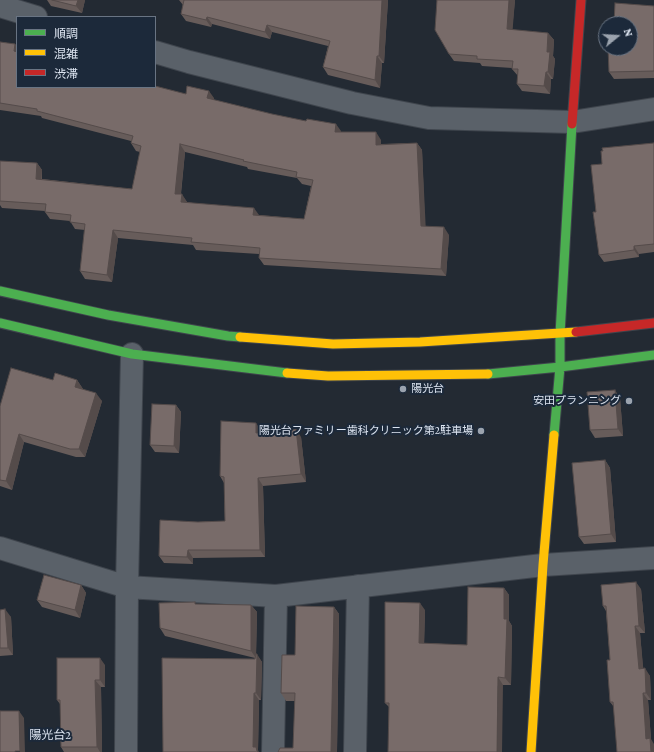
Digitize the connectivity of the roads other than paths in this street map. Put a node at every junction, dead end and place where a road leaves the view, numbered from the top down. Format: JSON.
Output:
{"nodes":[{"id":1,"x":581,"y":0,"type":"edge"},
{"id":2,"x":0,"y":6,"type":"edge"},
{"id":3,"x":33,"y":16,"type":"edge"},
{"id":4,"x":156,"y":52,"type":"edge"},
{"id":5,"x":654,"y":108,"type":"edge"},
{"id":6,"x":572,"y":122,"type":"junction"},
{"id":7,"x":0,"y":291,"type":"edge"},
{"id":8,"x":0,"y":323,"type":"edge"},
{"id":9,"x":654,"y":323,"type":"edge"},
{"id":10,"x":560,"y":334,"type":"junction"},
{"id":11,"x":132,"y":354,"type":"junction"},
{"id":12,"x":654,"y":355,"type":"edge"},
{"id":13,"x":560,"y":367,"type":"junction"},
{"id":14,"x":0,"y":548,"type":"edge"},
{"id":15,"x":654,"y":558,"type":"edge"},
{"id":16,"x":543,"y":565,"type":"junction"},
{"id":17,"x":358,"y":586,"type":"junction"},
{"id":18,"x":127,"y":587,"type":"junction"},
{"id":19,"x":276,"y":596,"type":"junction"},
{"id":20,"x":126,"y":752,"type":"edge"},
{"id":21,"x":273,"y":752,"type":"edge"},
{"id":22,"x":355,"y":752,"type":"edge"},
{"id":23,"x":532,"y":752,"type":"edge"}],
"edges":[{"from":1,"to":6,"type":"street"},
{"from":2,"to":3,"type":"street"},
{"from":4,"to":6,"type":"street"},
{"from":5,"to":6,"type":"street"},
{"from":6,"to":10,"type":"street"},
{"from":7,"to":10,"type":"street"},
{"from":8,"to":11,"type":"street"},
{"from":9,"to":10,"type":"street"},
{"from":10,"to":13,"type":"street"},
{"from":11,"to":13,"type":"street"},
{"from":11,"to":18,"type":"street"},
{"from":12,"to":13,"type":"street"},
{"from":13,"to":16,"type":"street"},
{"from":14,"to":18,"type":"street"},
{"from":15,"to":16,"type":"street"},
{"from":16,"to":17,"type":"street"},
{"from":16,"to":23,"type":"street"},
{"from":17,"to":19,"type":"street"},
{"from":17,"to":22,"type":"street"},
{"from":18,"to":19,"type":"street"},
{"from":18,"to":20,"type":"street"},
{"from":19,"to":21,"type":"street"}]}
